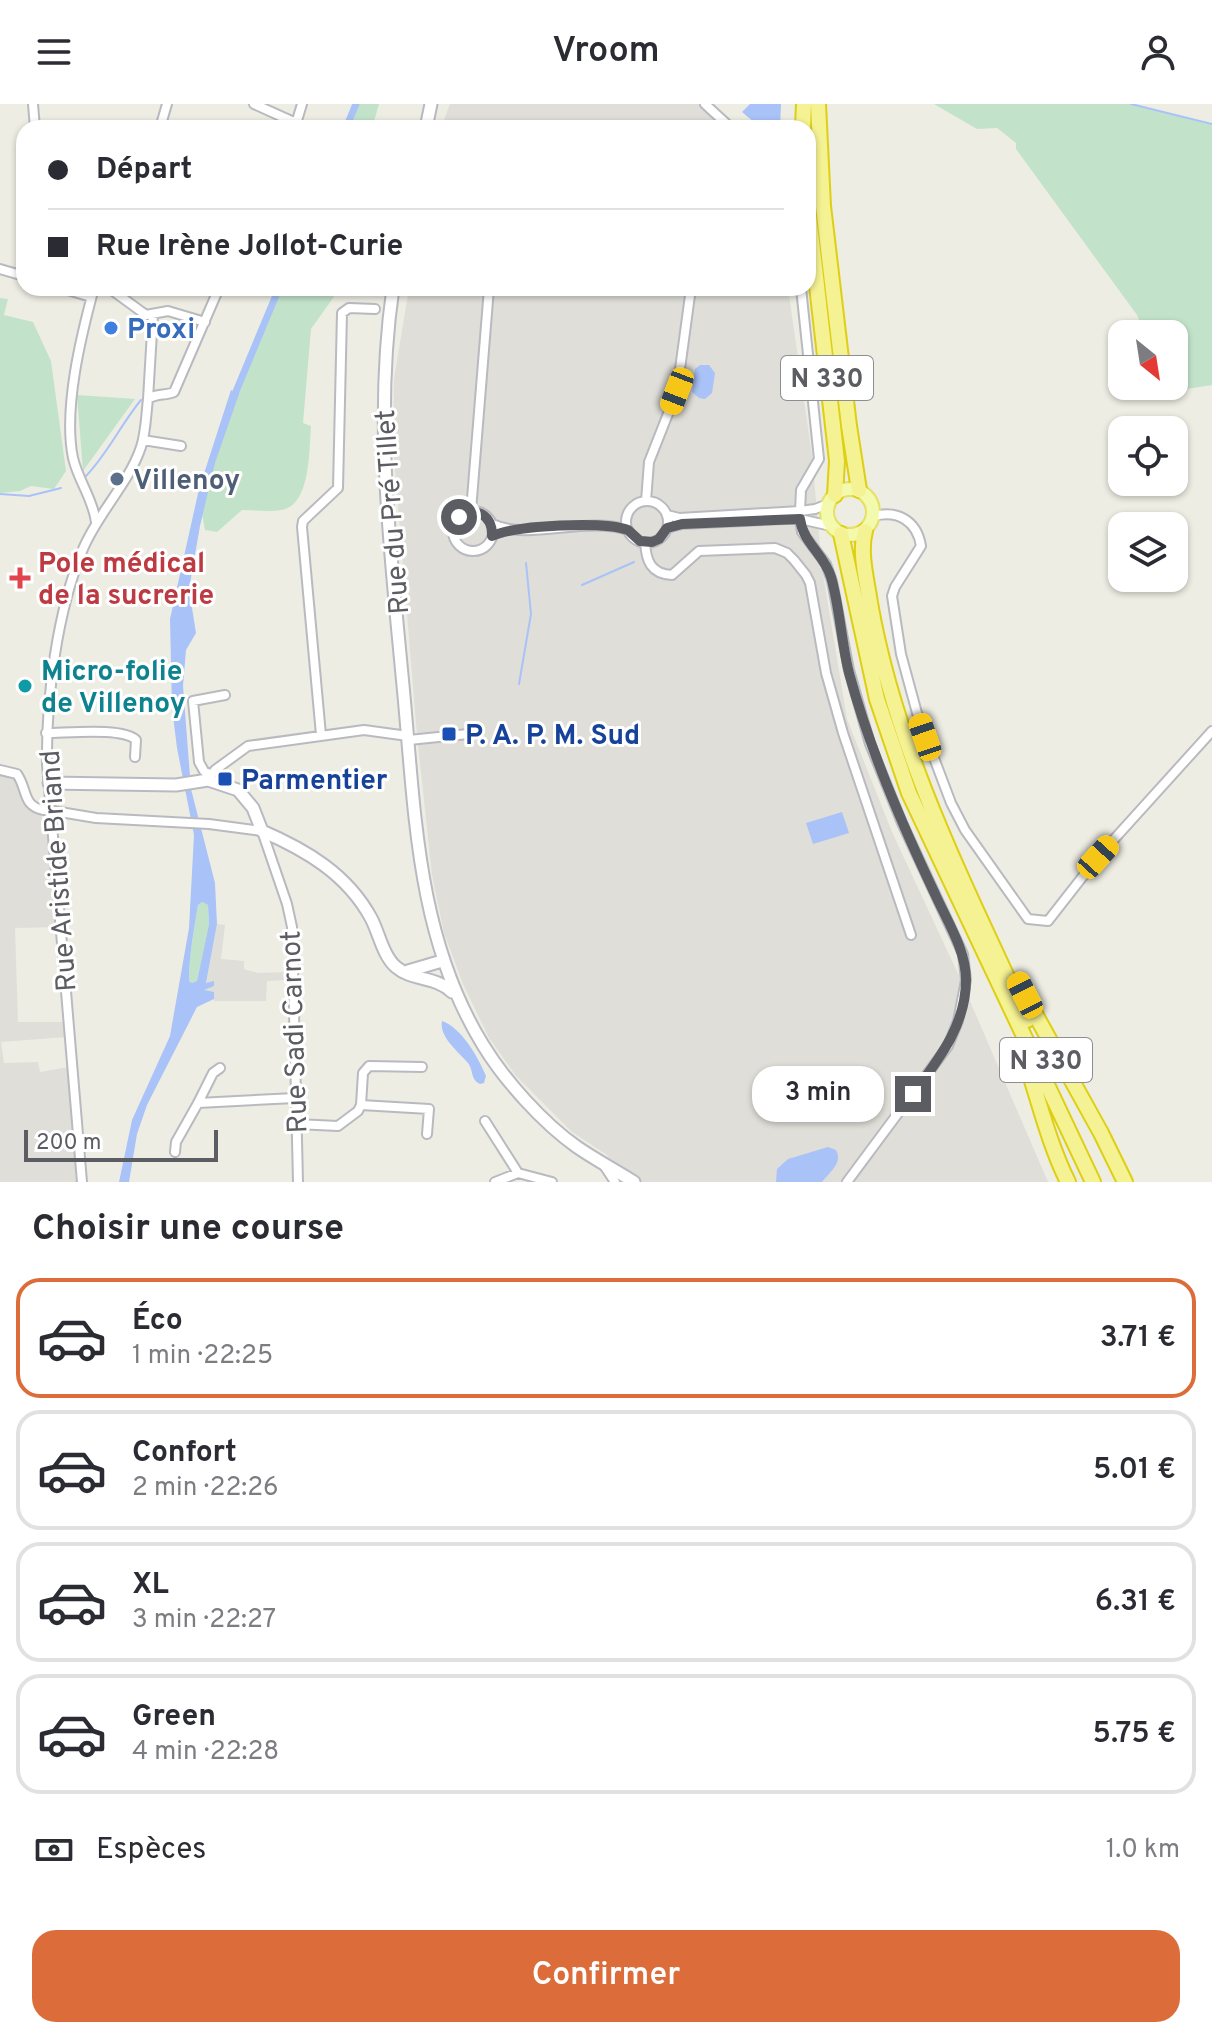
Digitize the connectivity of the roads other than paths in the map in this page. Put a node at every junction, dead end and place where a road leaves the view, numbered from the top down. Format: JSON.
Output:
{"nodes":[{"id":1,"x":254,"y":104,"type":"edge"},
{"id":2,"x":705,"y":104,"type":"edge"},
{"id":3,"x":818,"y":104,"type":"edge"},
{"id":4,"x":284,"y":120,"type":"edge"},
{"id":5,"x":722,"y":120,"type":"edge"},
{"id":6,"x":816,"y":277,"type":"edge"},
{"id":7,"x":92,"y":296,"type":"edge"},
{"id":8,"x":119,"y":296,"type":"edge"},
{"id":9,"x":216,"y":296,"type":"edge"},
{"id":10,"x":392,"y":296,"type":"edge"},
{"id":11,"x":488,"y":296,"type":"edge"},
{"id":12,"x":690,"y":296,"type":"edge"},
{"id":13,"x":802,"y":296,"type":"edge"},
{"id":14,"x":375,"y":309,"type":"dead end"},
{"id":15,"x":156,"y":314,"type":"junction"},
{"id":16,"x":205,"y":322,"type":"junction"},
{"id":17,"x":148,"y":399,"type":"junction"},
{"id":18,"x":143,"y":440,"type":"junction"},
{"id":19,"x":181,"y":446,"type":"dead end"},
{"id":20,"x":859,"y":490,"type":"junction"},
{"id":21,"x":832,"y":499,"type":"junction"},
{"id":22,"x":646,"y":501,"type":"junction"},
{"id":23,"x":471,"y":511,"type":"junction"},
{"id":24,"x":628,"y":514,"type":"junction"},
{"id":25,"x":667,"y":515,"type":"junction"},
{"id":26,"x":800,"y":515,"type":"junction"},
{"id":27,"x":874,"y":516,"type":"junction"},
{"id":28,"x":96,"y":522,"type":"junction"},
{"id":29,"x":492,"y":524,"type":"junction"},
{"id":30,"x":603,"y":525,"type":"junction"},
{"id":31,"x":667,"y":528,"type":"junction"},
{"id":32,"x":512,"y":530,"type":"junction"},
{"id":33,"x":628,"y":530,"type":"junction"},
{"id":34,"x":836,"y":530,"type":"junction"},
{"id":35,"x":865,"y":531,"type":"junction"},
{"id":36,"x":492,"y":536,"type":"junction"},
{"id":37,"x":645,"y":542,"type":"junction"},
{"id":38,"x":225,"y":695,"type":"dead end"},
{"id":39,"x":1212,"y":731,"type":"edge"},
{"id":40,"x":46,"y":733,"type":"junction"},
{"id":41,"x":468,"y":734,"type":"dead end"},
{"id":42,"x":321,"y":735,"type":"junction"},
{"id":43,"x":409,"y":738,"type":"junction"},
{"id":44,"x":135,"y":757,"type":"dead end"},
{"id":45,"x":0,"y":770,"type":"edge"},
{"id":46,"x":207,"y":779,"type":"junction"},
{"id":47,"x":49,"y":783,"type":"junction"},
{"id":48,"x":262,"y":831,"type":"junction"},
{"id":49,"x":911,"y":935,"type":"dead end"},
{"id":50,"x":990,"y":937,"type":"junction"},
{"id":51,"x":443,"y":964,"type":"junction"},
{"id":52,"x":407,"y":972,"type":"junction"},
{"id":53,"x":458,"y":998,"type":"junction"},
{"id":54,"x":1008,"y":1001,"type":"junction"},
{"id":55,"x":422,"y":1067,"type":"dead end"},
{"id":56,"x":220,"y":1068,"type":"dead end"},
{"id":57,"x":295,"y":1098,"type":"junction"},
{"id":58,"x":198,"y":1103,"type":"junction"},
{"id":59,"x":361,"y":1105,"type":"junction"},
{"id":60,"x":485,"y":1121,"type":"dead end"},
{"id":61,"x":296,"y":1124,"type":"junction"},
{"id":62,"x":1101,"y":1133,"type":"junction"},
{"id":63,"x":427,"y":1134,"type":"dead end"},
{"id":64,"x":175,"y":1152,"type":"dead end"},
{"id":65,"x":602,"y":1163,"type":"junction"},
{"id":66,"x":518,"y":1173,"type":"junction"},
{"id":67,"x":82,"y":1182,"type":"edge"},
{"id":68,"x":298,"y":1182,"type":"edge"},
{"id":69,"x":495,"y":1182,"type":"edge"},
{"id":70,"x":552,"y":1182,"type":"edge"},
{"id":71,"x":615,"y":1182,"type":"edge"},
{"id":72,"x":634,"y":1182,"type":"edge"},
{"id":73,"x":847,"y":1182,"type":"edge"},
{"id":74,"x":1068,"y":1182,"type":"edge"},
{"id":75,"x":1093,"y":1182,"type":"edge"},
{"id":76,"x":1102,"y":1182,"type":"edge"},
{"id":77,"x":1125,"y":1182,"type":"edge"},
{"id":78,"x":1133,"y":1182,"type":"edge"}],
"edges":[{"from":1,"to":4,"type":"street"},
{"from":2,"to":5,"type":"street"},
{"from":3,"to":20,"type":"highway","number":"N 330"},
{"from":6,"to":21,"type":"highway","number":"N 330"},
{"from":7,"to":28,"type":"street"},
{"from":8,"to":15,"type":"street"},
{"from":9,"to":16,"type":"street"},
{"from":10,"to":43,"type":"street","name":"Rue du Pré Tillet"},
{"from":11,"to":23,"type":"street"},
{"from":12,"to":22,"type":"street"},
{"from":13,"to":26,"type":"street"},
{"from":14,"to":42,"type":"street"},
{"from":15,"to":16,"type":"street"},
{"from":15,"to":17,"type":"street","name":"Rue Aristide Briand"},
{"from":16,"to":17,"type":"street"},
{"from":17,"to":18,"type":"street","name":"Rue Aristide Briand"},
{"from":18,"to":19,"type":"street"},
{"from":18,"to":28,"type":"street","name":"Rue Aristide Briand"},
{"from":20,"to":21,"type":"main road"},
{"from":20,"to":27,"type":"main road","number":"N 330"},
{"from":21,"to":26,"type":"street"},
{"from":21,"to":34,"type":"main road","number":"N 330"},
{"from":22,"to":24,"type":"street"},
{"from":22,"to":25,"type":"street"},
{"from":23,"to":29,"type":"street"},
{"from":23,"to":36,"type":"street"},
{"from":24,"to":30,"type":"street"},
{"from":24,"to":33,"type":"street"},
{"from":25,"to":26,"type":"street"},
{"from":25,"to":31,"type":"street"},
{"from":26,"to":31,"type":"street"},
{"from":26,"to":34,"type":"street"},
{"from":26,"to":73,"type":"street"},
{"from":27,"to":35,"type":"main road"},
{"from":27,"to":39,"type":"street"},
{"from":28,"to":40,"type":"street","name":"Rue Aristide Briand"},
{"from":29,"to":32,"type":"street"},
{"from":29,"to":36,"type":"street"},
{"from":30,"to":32,"type":"street"},
{"from":30,"to":33,"type":"street"},
{"from":31,"to":37,"type":"street"},
{"from":32,"to":36,"type":"street"},
{"from":33,"to":37,"type":"street"},
{"from":34,"to":35,"type":"main road"},
{"from":34,"to":54,"type":"highway","number":"N 330"},
{"from":35,"to":50,"type":"highway","number":"N 330"},
{"from":37,"to":49,"type":"street"},
{"from":38,"to":46,"type":"street"},
{"from":40,"to":44,"type":"street"},
{"from":40,"to":47,"type":"street","name":"Rue Aristide Briand"},
{"from":41,"to":43,"type":"street"},
{"from":42,"to":43,"type":"street"},
{"from":42,"to":46,"type":"street"},
{"from":43,"to":51,"type":"street","name":"Rue du Pré Tillet"},
{"from":45,"to":48,"type":"street","bridge":true},
{"from":46,"to":47,"type":"street"},
{"from":46,"to":48,"type":"street","name":"Rue Sadi Carnot"},
{"from":47,"to":67,"type":"street","name":"Rue Aristide Briand"},
{"from":48,"to":52,"type":"street"},
{"from":48,"to":57,"type":"street","name":"Rue Sadi Carnot"},
{"from":50,"to":62,"type":"highway"},
{"from":50,"to":76,"type":"highway","number":"N 330"},
{"from":51,"to":52,"type":"street"},
{"from":51,"to":53,"type":"street","name":"Rue du Pré Tillet"},
{"from":52,"to":53,"type":"street"},
{"from":53,"to":65,"type":"street","name":"Rue du Pré Tillet"},
{"from":54,"to":74,"type":"highway"},
{"from":54,"to":75,"type":"highway","number":"N 330"},
{"from":55,"to":59,"type":"street"},
{"from":56,"to":58,"type":"street"},
{"from":57,"to":58,"type":"street"},
{"from":57,"to":61,"type":"street","name":"Rue Sadi Carnot"},
{"from":58,"to":64,"type":"street"},
{"from":59,"to":61,"type":"street"},
{"from":59,"to":63,"type":"street"},
{"from":60,"to":66,"type":"street"},
{"from":61,"to":68,"type":"street","name":"Rue Sadi Carnot"},
{"from":62,"to":77,"type":"highway"},
{"from":62,"to":78,"type":"highway"},
{"from":65,"to":71,"type":"street"},
{"from":65,"to":72,"type":"street","name":"Rue du Pré Tillet"},
{"from":66,"to":69,"type":"street"},
{"from":66,"to":70,"type":"street"}]}
